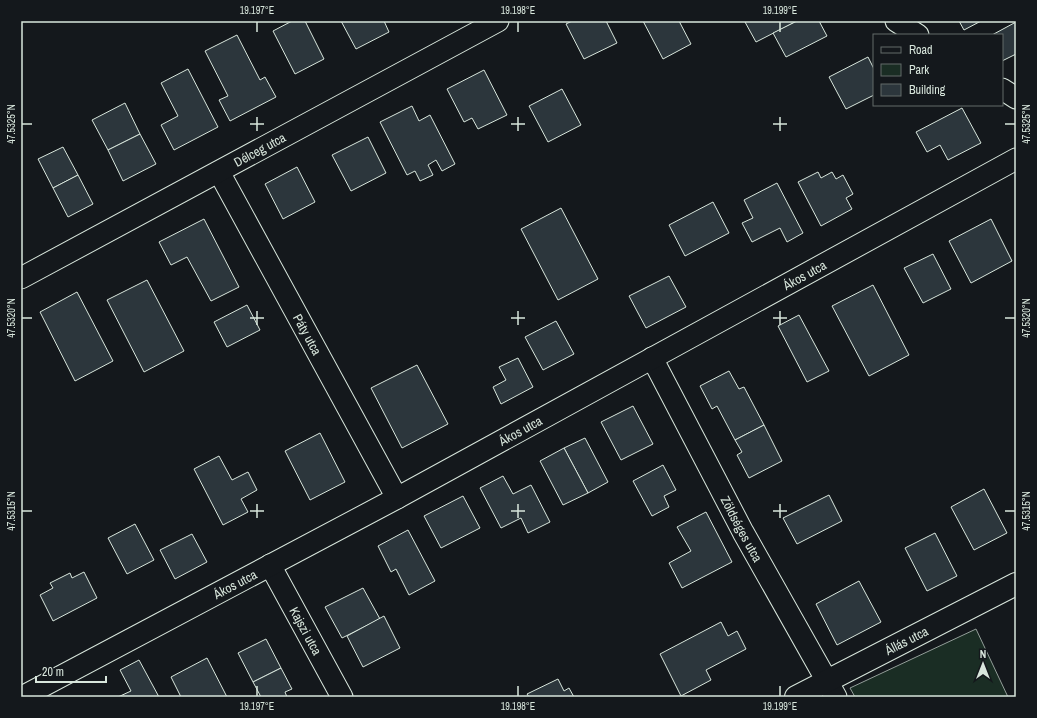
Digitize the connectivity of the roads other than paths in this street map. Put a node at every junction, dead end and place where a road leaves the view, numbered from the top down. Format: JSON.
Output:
{"nodes":[{"id":1,"x":498,"y":21,"type":"edge"},
{"id":2,"x":896,"y":21,"type":"edge"},
{"id":3,"x":916,"y":34,"type":"edge"},
{"id":4,"x":1003,"y":90,"type":"edge"},
{"id":5,"x":1016,"y":98,"type":"edge"},
{"id":6,"x":1016,"y":159,"type":"edge"},
{"id":7,"x":219,"y":172,"type":"junction"},
{"id":8,"x":21,"y":278,"type":"edge"},
{"id":9,"x":652,"y":358,"type":"junction"},
{"id":10,"x":397,"y":498,"type":"junction"},
{"id":11,"x":270,"y":565,"type":"junction"},
{"id":12,"x":1016,"y":584,"type":"edge"},
{"id":13,"x":832,"y":689,"type":"edge"},
{"id":14,"x":22,"y":697,"type":"edge"},
{"id":15,"x":342,"y":697,"type":"edge"},
{"id":16,"x":796,"y":697,"type":"edge"}],
"edges":[{"from":1,"to":7,"type":"street","name":"Délceg utca"},
{"from":2,"to":3,"type":"street"},
{"from":4,"to":5,"type":"street"},
{"from":6,"to":9,"type":"street","name":"Ákos utca"},
{"from":7,"to":8,"type":"street","name":"Délceg utca"},
{"from":7,"to":10,"type":"street","name":"Páty utca"},
{"from":9,"to":10,"type":"street","name":"Ákos utca"},
{"from":9,"to":13,"type":"street","name":"Zöldséges utca"},
{"from":10,"to":11,"type":"street","name":"Ákos utca"},
{"from":11,"to":14,"type":"street","name":"Ákos utca"},
{"from":11,"to":15,"type":"street","name":"Kajszi utca"},
{"from":12,"to":13,"type":"street","name":"Állás utca"},
{"from":13,"to":16,"type":"street","name":"Állás utca"}]}
